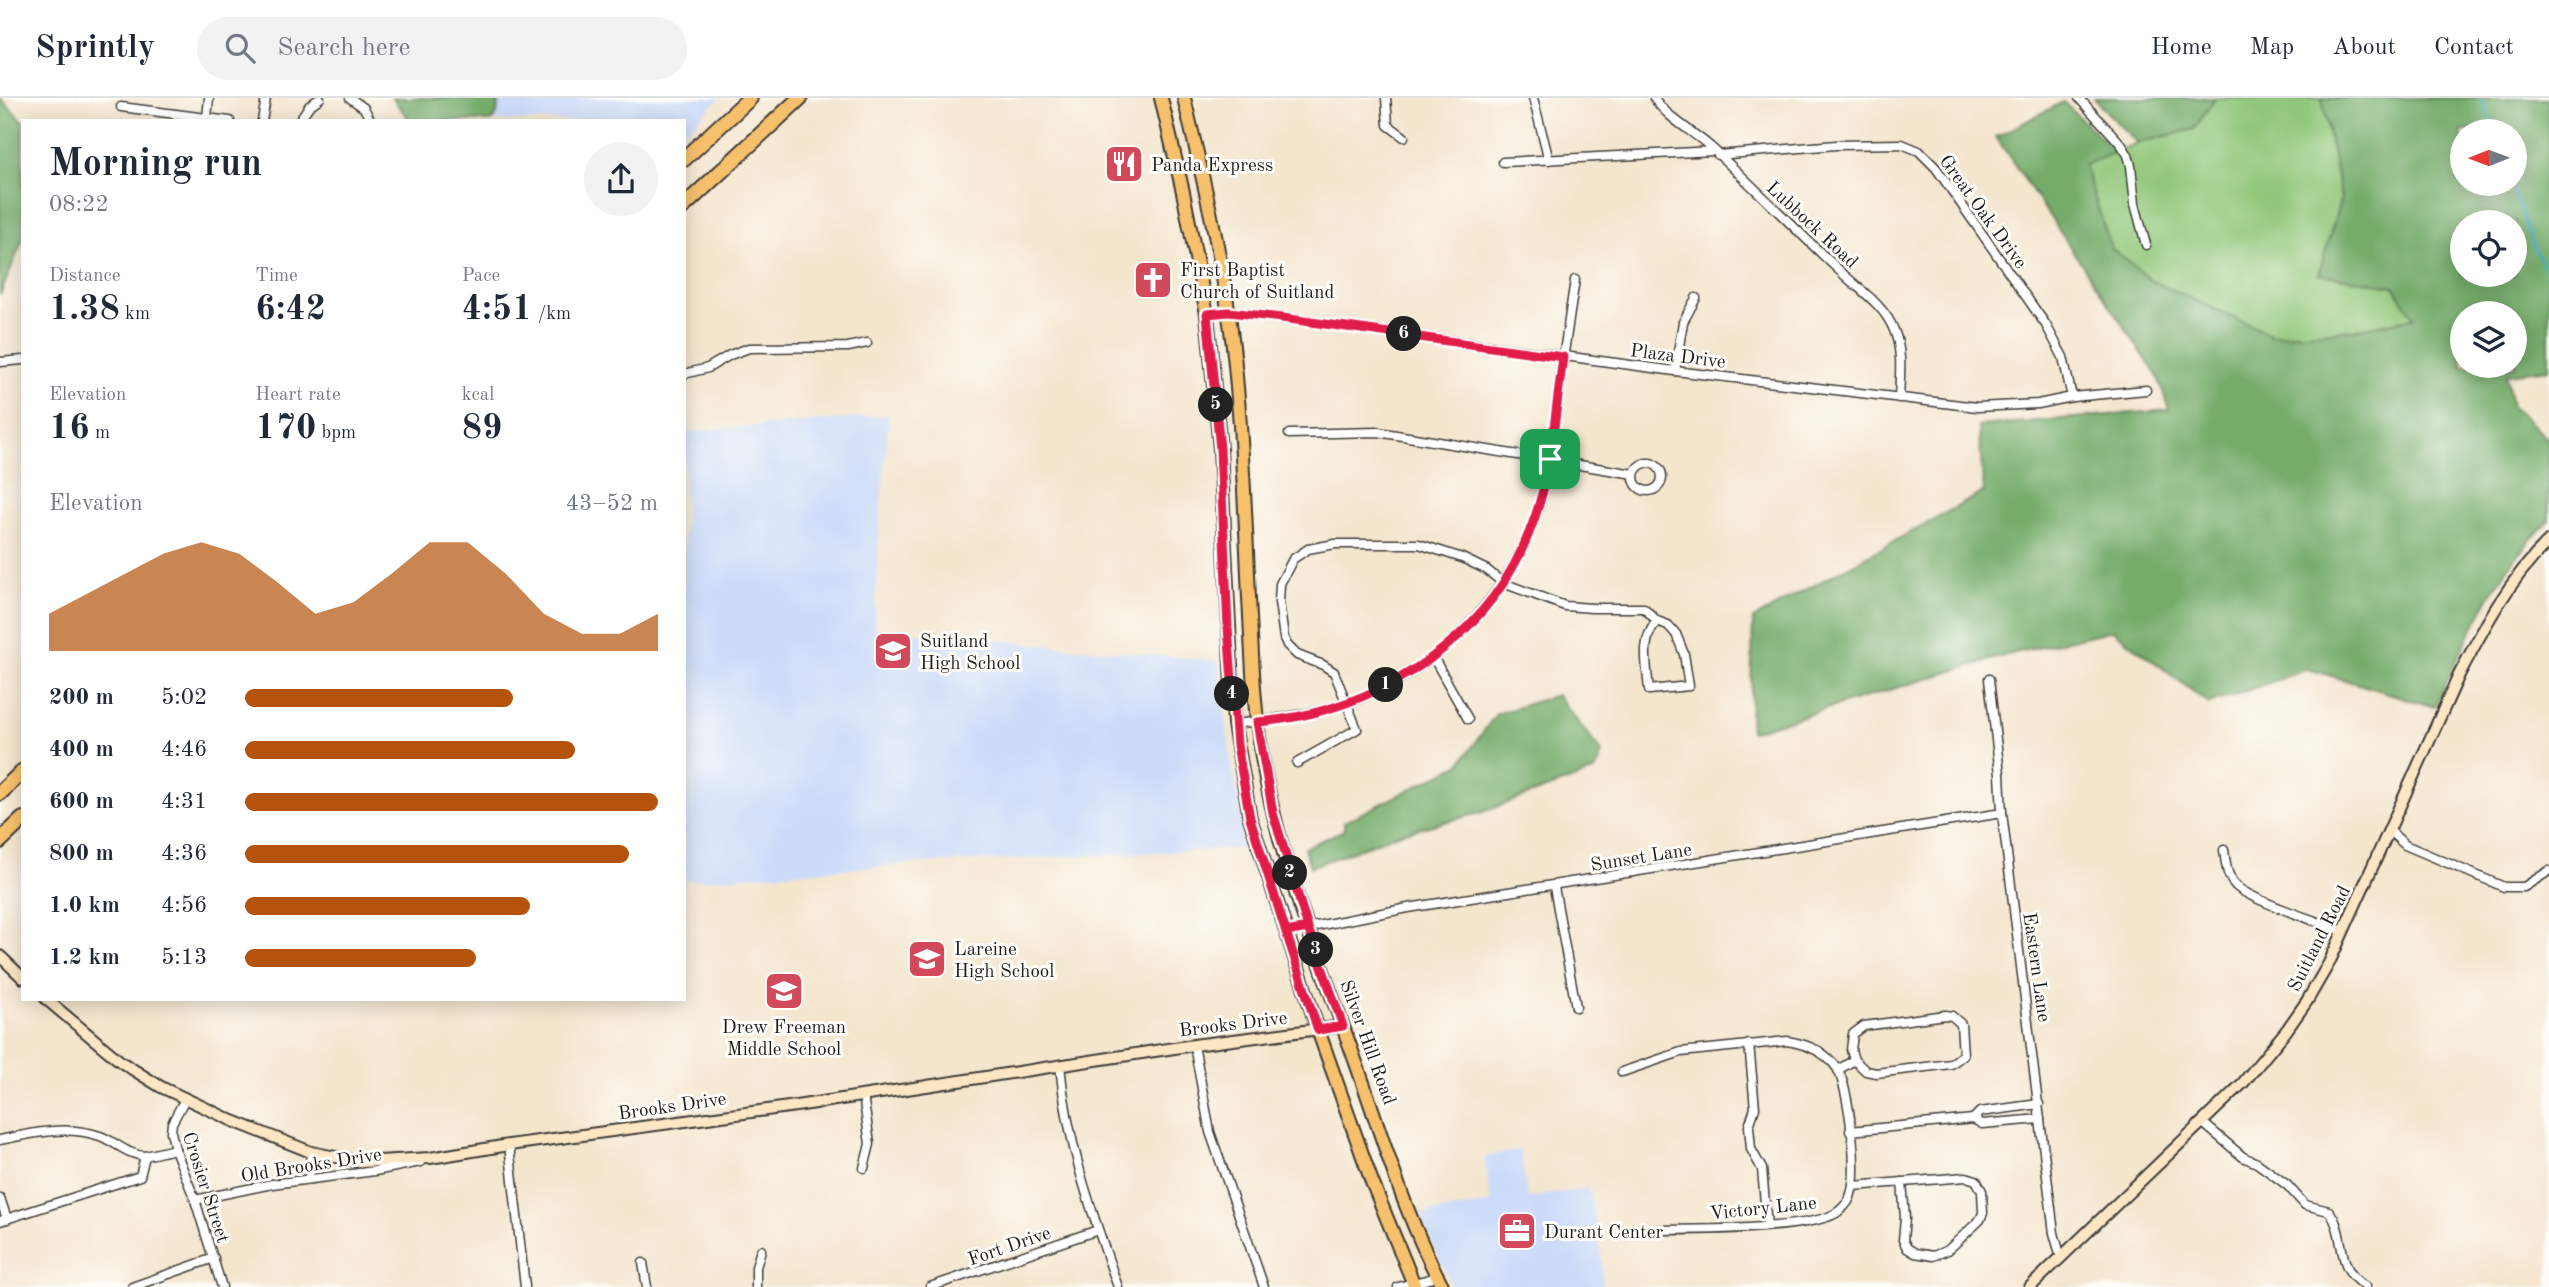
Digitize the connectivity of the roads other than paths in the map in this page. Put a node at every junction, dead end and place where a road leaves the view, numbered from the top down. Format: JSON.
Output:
{"nodes":[{"id":1,"x":209,"y":98,"type":"edge"},
{"id":2,"x":266,"y":98,"type":"edge"},
{"id":3,"x":320,"y":98,"type":"edge"},
{"id":4,"x":350,"y":98,"type":"edge"},
{"id":5,"x":750,"y":98,"type":"edge"},
{"id":6,"x":800,"y":98,"type":"edge"},
{"id":7,"x":1161,"y":98,"type":"edge"},
{"id":8,"x":1184,"y":98,"type":"edge"},
{"id":9,"x":1386,"y":98,"type":"edge"},
{"id":10,"x":1533,"y":98,"type":"edge"},
{"id":11,"x":1654,"y":98,"type":"edge"},
{"id":12,"x":2079,"y":98,"type":"edge"},
{"id":13,"x":361,"y":101,"type":"edge"},
{"id":14,"x":121,"y":107,"type":"dead end"},
{"id":15,"x":207,"y":118,"type":"junction"},
{"id":16,"x":215,"y":119,"type":"edge"},
{"id":17,"x":262,"y":119,"type":"edge"},
{"id":18,"x":300,"y":119,"type":"edge"},
{"id":19,"x":371,"y":119,"type":"edge"},
{"id":20,"x":1404,"y":137,"type":"dead end"},
{"id":21,"x":1716,"y":153,"type":"junction"},
{"id":22,"x":686,"y":157,"type":"edge"},
{"id":23,"x":1549,"y":160,"type":"junction"},
{"id":24,"x":1503,"y":162,"type":"dead end"},
{"id":25,"x":686,"y":204,"type":"edge"},
{"id":26,"x":2146,"y":245,"type":"dead end"},
{"id":27,"x":1575,"y":280,"type":"dead end"},
{"id":28,"x":1696,"y":298,"type":"dead end"},
{"id":29,"x":1229,"y":312,"type":"junction"},
{"id":30,"x":1207,"y":314,"type":"junction"},
{"id":31,"x":867,"y":343,"type":"dead end"},
{"id":32,"x":1563,"y":357,"type":"junction"},
{"id":33,"x":21,"y":360,"type":"edge"},
{"id":34,"x":0,"y":362,"type":"edge"},
{"id":35,"x":1675,"y":371,"type":"junction"},
{"id":36,"x":686,"y":374,"type":"edge"},
{"id":37,"x":2146,"y":390,"type":"dead end"},
{"id":38,"x":2072,"y":397,"type":"junction"},
{"id":39,"x":1899,"y":398,"type":"junction"},
{"id":40,"x":1289,"y":434,"type":"dead end"},
{"id":41,"x":1550,"y":459,"type":"junction"},
{"id":42,"x":1634,"y":474,"type":"dead end"},
{"id":43,"x":2549,"y":541,"type":"edge"},
{"id":44,"x":1503,"y":583,"type":"junction"},
{"id":45,"x":1657,"y":621,"type":"junction"},
{"id":46,"x":1433,"y":657,"type":"junction"},
{"id":47,"x":1989,"y":679,"type":"dead end"},
{"id":48,"x":1345,"y":704,"type":"junction"},
{"id":49,"x":1468,"y":719,"type":"dead end"},
{"id":50,"x":1257,"y":722,"type":"junction"},
{"id":51,"x":1234,"y":724,"type":"junction"},
{"id":52,"x":1297,"y":763,"type":"dead end"},
{"id":53,"x":21,"y":773,"type":"edge"},
{"id":54,"x":0,"y":793,"type":"edge"},
{"id":55,"x":2002,"y":813,"type":"junction"},
{"id":56,"x":21,"y":821,"type":"edge"},
{"id":57,"x":2390,"y":831,"type":"junction"},
{"id":58,"x":0,"y":841,"type":"edge"},
{"id":59,"x":2224,"y":850,"type":"dead end"},
{"id":60,"x":2549,"y":870,"type":"edge"},
{"id":61,"x":1554,"y":887,"type":"junction"},
{"id":62,"x":1308,"y":928,"type":"junction"},
{"id":63,"x":2343,"y":931,"type":"junction"},
{"id":64,"x":1286,"y":932,"type":"junction"},
{"id":65,"x":0,"y":956,"type":"edge"},
{"id":66,"x":21,"y":976,"type":"edge"},
{"id":67,"x":48,"y":1001,"type":"edge"},
{"id":68,"x":1576,"y":1007,"type":"dead end"},
{"id":69,"x":1343,"y":1026,"type":"junction"},
{"id":70,"x":1318,"y":1030,"type":"junction"},
{"id":71,"x":1749,"y":1044,"type":"junction"},
{"id":72,"x":1194,"y":1045,"type":"junction"},
{"id":73,"x":1854,"y":1059,"type":"junction"},
{"id":74,"x":1060,"y":1065,"type":"junction"},
{"id":75,"x":1838,"y":1070,"type":"junction"},
{"id":76,"x":1622,"y":1072,"type":"dead end"},
{"id":77,"x":863,"y":1095,"type":"junction"},
{"id":78,"x":185,"y":1099,"type":"junction"},
{"id":79,"x":2039,"y":1104,"type":"junction"},
{"id":80,"x":1973,"y":1119,"type":"junction"},
{"id":81,"x":2040,"y":1119,"type":"junction"},
{"id":82,"x":2203,"y":1123,"type":"junction"},
{"id":83,"x":1850,"y":1130,"type":"junction"},
{"id":84,"x":0,"y":1140,"type":"edge"},
{"id":85,"x":509,"y":1145,"type":"junction"},
{"id":86,"x":175,"y":1149,"type":"junction"},
{"id":87,"x":311,"y":1152,"type":"junction"},
{"id":88,"x":145,"y":1156,"type":"junction"},
{"id":89,"x":430,"y":1158,"type":"junction"},
{"id":90,"x":864,"y":1168,"type":"dead end"},
{"id":91,"x":309,"y":1179,"type":"junction"},
{"id":92,"x":1902,"y":1182,"type":"junction"},
{"id":93,"x":1853,"y":1186,"type":"junction"},
{"id":94,"x":0,"y":1198,"type":"edge"},
{"id":95,"x":195,"y":1200,"type":"junction"},
{"id":96,"x":4,"y":1220,"type":"edge"},
{"id":97,"x":1767,"y":1226,"type":"junction"},
{"id":98,"x":1098,"y":1230,"type":"junction"},
{"id":99,"x":1649,"y":1230,"type":"dead end"},
{"id":100,"x":761,"y":1250,"type":"dead end"},
{"id":101,"x":214,"y":1258,"type":"junction"},
{"id":102,"x":2061,"y":1258,"type":"junction"},
{"id":103,"x":643,"y":1263,"type":"dead end"},
{"id":104,"x":1440,"y":1282,"type":"edge"},
{"id":105,"x":1414,"y":1284,"type":"edge"},
{"id":106,"x":132,"y":1287,"type":"edge"},
{"id":107,"x":222,"y":1287,"type":"edge"},
{"id":108,"x":525,"y":1287,"type":"edge"},
{"id":109,"x":648,"y":1287,"type":"edge"},
{"id":110,"x":756,"y":1287,"type":"edge"},
{"id":111,"x":930,"y":1287,"type":"edge"},
{"id":112,"x":1118,"y":1287,"type":"edge"},
{"id":113,"x":1264,"y":1287,"type":"edge"},
{"id":114,"x":1398,"y":1287,"type":"edge"},
{"id":115,"x":2030,"y":1287,"type":"edge"},
{"id":116,"x":2366,"y":1287,"type":"edge"}],
"edges":[{"from":1,"to":15,"type":"street"},
{"from":2,"to":17,"type":"street"},
{"from":3,"to":18,"type":"street"},
{"from":4,"to":13,"type":"street"},
{"from":5,"to":22,"type":"highway"},
{"from":6,"to":25,"type":"highway"},
{"from":7,"to":30,"type":"main road"},
{"from":8,"to":29,"type":"main road","name":"Silver Hill Road"},
{"from":9,"to":20,"type":"street"},
{"from":10,"to":23,"type":"street"},
{"from":11,"to":21,"type":"street","name":"Lubbock Road"},
{"from":12,"to":26,"type":"street"},
{"from":13,"to":19,"type":"street"},
{"from":14,"to":15,"type":"street"},
{"from":15,"to":16,"type":"street"},
{"from":21,"to":23,"type":"street","name":"Great Oak Drive"},
{"from":21,"to":38,"type":"street","name":"Great Oak Drive"},
{"from":21,"to":39,"type":"street","name":"Lubbock Road"},
{"from":23,"to":24,"type":"street","name":"Great Oak Drive"},
{"from":27,"to":32,"type":"street"},
{"from":28,"to":35,"type":"street"},
{"from":29,"to":30,"type":"street","name":"Plaza Drive"},
{"from":29,"to":32,"type":"street","name":"Plaza Drive"},
{"from":29,"to":50,"type":"main road","name":"Silver Hill Road"},
{"from":30,"to":51,"type":"main road"},
{"from":31,"to":36,"type":"street"},
{"from":32,"to":35,"type":"street","name":"Plaza Drive"},
{"from":32,"to":41,"type":"street"},
{"from":33,"to":34,"type":"street"},
{"from":35,"to":39,"type":"street","name":"Plaza Drive"},
{"from":37,"to":38,"type":"street","name":"Plaza Drive"},
{"from":38,"to":39,"type":"street","name":"Plaza Drive"},
{"from":40,"to":41,"type":"street"},
{"from":41,"to":42,"type":"street"},
{"from":41,"to":44,"type":"street"},
{"from":43,"to":57,"type":"street","name":"Suitland Road"},
{"from":44,"to":45,"type":"street"},
{"from":44,"to":46,"type":"street"},
{"from":44,"to":48,"type":"street"},
{"from":45,"to":45,"type":"street"},
{"from":46,"to":48,"type":"street"},
{"from":46,"to":49,"type":"street"},
{"from":47,"to":55,"type":"street","name":"Eastern Lane"},
{"from":48,"to":50,"type":"street"},
{"from":48,"to":52,"type":"street"},
{"from":50,"to":51,"type":"street"},
{"from":50,"to":62,"type":"main road","name":"Silver Hill Road"},
{"from":51,"to":64,"type":"main road"},
{"from":53,"to":54,"type":"highway"},
{"from":55,"to":61,"type":"street","name":"Sunset Lane"},
{"from":55,"to":79,"type":"street","name":"Eastern Lane"},
{"from":56,"to":58,"type":"highway"},
{"from":57,"to":60,"type":"street"},
{"from":57,"to":63,"type":"street","name":"Suitland Road"},
{"from":59,"to":63,"type":"street"},
{"from":61,"to":62,"type":"street","name":"Sunset Lane"},
{"from":61,"to":68,"type":"street"},
{"from":62,"to":64,"type":"street","name":"Sunset Lane"},
{"from":62,"to":69,"type":"main road","name":"Silver Hill Road"},
{"from":63,"to":82,"type":"street","name":"Suitland Road"},
{"from":64,"to":70,"type":"main road"},
{"from":65,"to":66,"type":"street"},
{"from":67,"to":78,"type":"street","name":"Brooks Drive"},
{"from":69,"to":70,"type":"street","name":"Brooks Drive"},
{"from":69,"to":104,"type":"main road","name":"Silver Hill Road"},
{"from":70,"to":72,"type":"street","name":"Brooks Drive"},
{"from":70,"to":105,"type":"main road"},
{"from":71,"to":75,"type":"street"},
{"from":71,"to":76,"type":"street"},
{"from":71,"to":97,"type":"street"},
{"from":72,"to":74,"type":"street","name":"Brooks Drive"},
{"from":72,"to":113,"type":"street"},
{"from":73,"to":73,"type":"street"},
{"from":73,"to":75,"type":"street"},
{"from":74,"to":77,"type":"street","name":"Brooks Drive"},
{"from":74,"to":98,"type":"street"},
{"from":75,"to":83,"type":"street"},
{"from":77,"to":85,"type":"street","name":"Brooks Drive"},
{"from":77,"to":90,"type":"street"},
{"from":78,"to":86,"type":"street","name":"Crosier Street"},
{"from":78,"to":87,"type":"street","name":"Brooks Drive"},
{"from":79,"to":80,"type":"street"},
{"from":79,"to":81,"type":"street","name":"Eastern Lane"},
{"from":80,"to":81,"type":"street"},
{"from":80,"to":83,"type":"street"},
{"from":81,"to":102,"type":"street","name":"Eastern Lane"},
{"from":82,"to":102,"type":"street","name":"Suitland Road"},
{"from":82,"to":116,"type":"street"},
{"from":83,"to":93,"type":"street"},
{"from":84,"to":88,"type":"street"},
{"from":85,"to":89,"type":"street","name":"Brooks Drive"},
{"from":85,"to":108,"type":"street"},
{"from":86,"to":88,"type":"street"},
{"from":86,"to":95,"type":"street","name":"Crosier Street"},
{"from":87,"to":89,"type":"street","name":"Brooks Drive"},
{"from":87,"to":91,"type":"street"},
{"from":88,"to":96,"type":"street"},
{"from":89,"to":91,"type":"street","name":"Old Brooks Drive"},
{"from":91,"to":95,"type":"street","name":"Old Brooks Drive"},
{"from":92,"to":92,"type":"street"},
{"from":92,"to":93,"type":"street"},
{"from":93,"to":97,"type":"street","name":"Victory Lane"},
{"from":94,"to":96,"type":"street"},
{"from":95,"to":101,"type":"street","name":"Crosier Street"},
{"from":97,"to":99,"type":"street","name":"Victory Lane"},
{"from":98,"to":111,"type":"street","name":"Fort Drive"},
{"from":98,"to":112,"type":"street"},
{"from":100,"to":110,"type":"street"},
{"from":101,"to":106,"type":"street"},
{"from":101,"to":107,"type":"street","name":"Crosier Street"},
{"from":102,"to":115,"type":"street","name":"Suitland Road"},
{"from":103,"to":109,"type":"street"},
{"from":104,"to":105,"type":"street"},
{"from":105,"to":114,"type":"street"}]}
